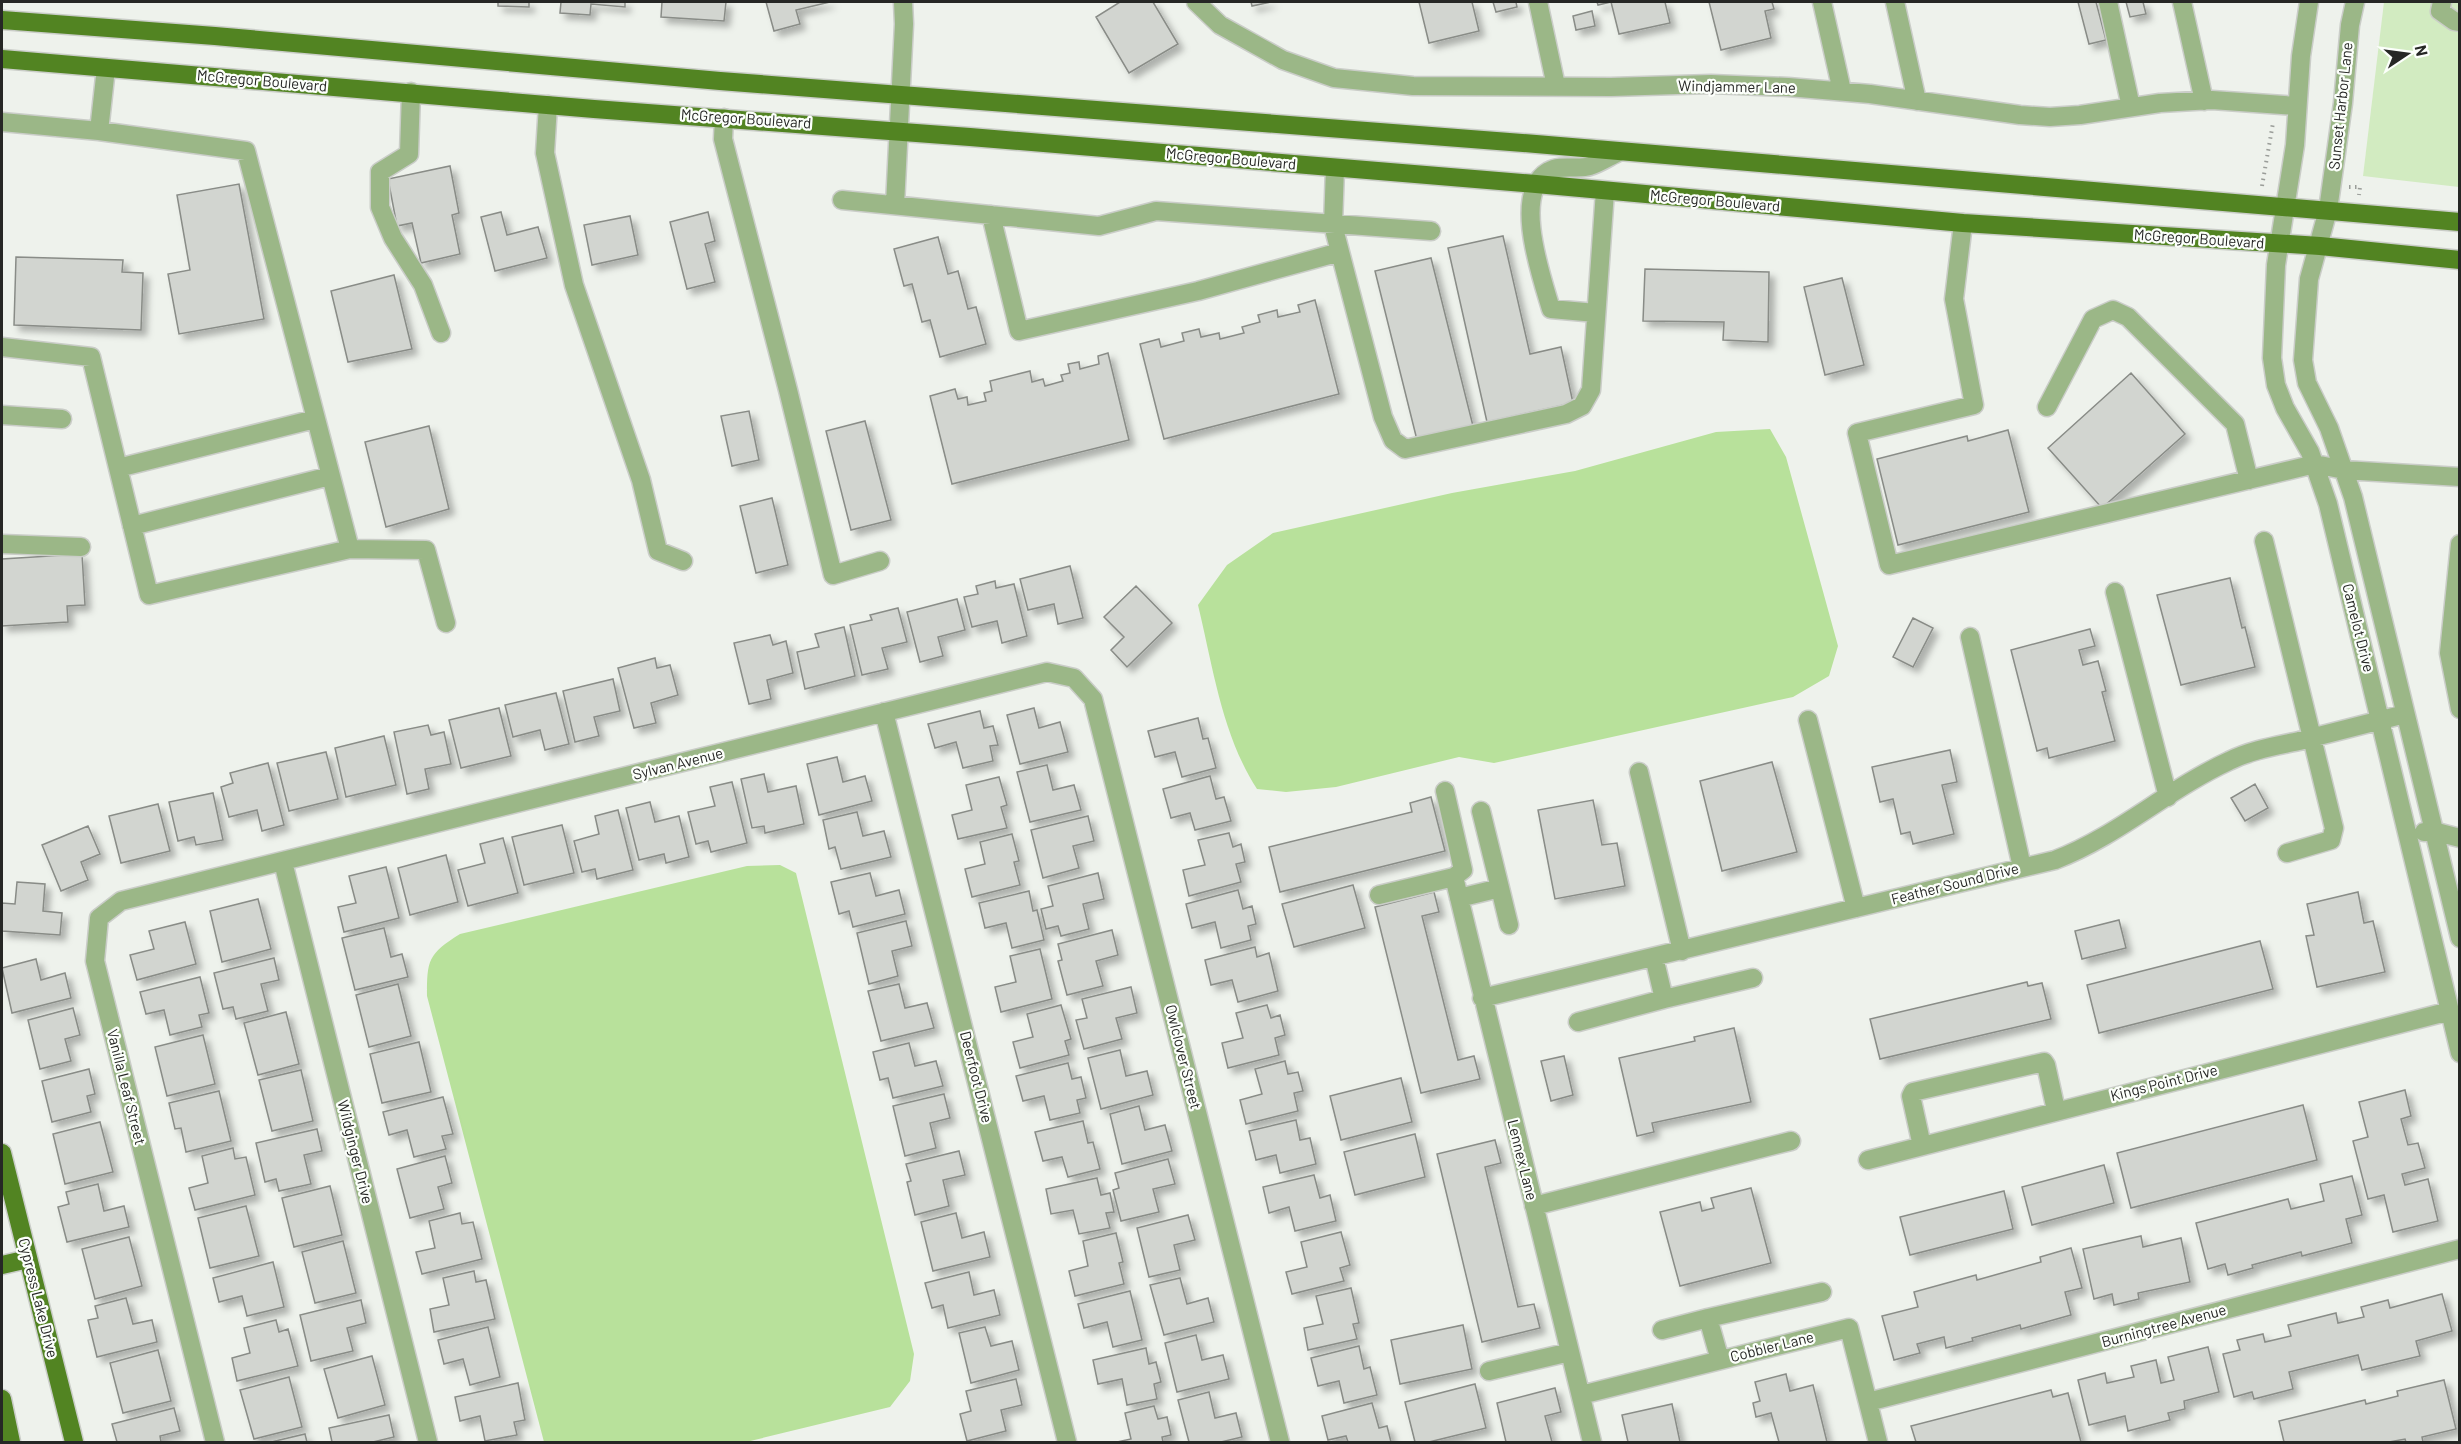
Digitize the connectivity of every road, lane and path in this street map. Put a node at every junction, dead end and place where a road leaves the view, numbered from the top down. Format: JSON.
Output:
{"nodes":[{"id":1,"x":903,"y":2,"type":"edge"},
{"id":2,"x":1196,"y":2,"type":"edge"},
{"id":3,"x":1538,"y":2,"type":"edge"},
{"id":4,"x":1822,"y":2,"type":"edge"},
{"id":5,"x":1895,"y":2,"type":"edge"},
{"id":6,"x":2108,"y":2,"type":"edge"},
{"id":7,"x":2182,"y":2,"type":"edge"},
{"id":8,"x":2309,"y":2,"type":"edge"},
{"id":9,"x":2355,"y":2,"type":"edge"},
{"id":10,"x":2442,"y":2,"type":"edge"},
{"id":11,"x":2,"y":20,"type":"edge"},
{"id":12,"x":2460,"y":22,"type":"edge"},
{"id":13,"x":2,"y":59,"type":"edge"},
{"id":14,"x":106,"y":68,"type":"junction"},
{"id":15,"x":1556,"y":86,"type":"junction"},
{"id":16,"x":411,"y":92,"type":"junction"},
{"id":17,"x":1842,"y":92,"type":"junction"},
{"id":18,"x":901,"y":94,"type":"junction"},
{"id":19,"x":1917,"y":100,"type":"junction"},
{"id":20,"x":2204,"y":101,"type":"junction"},
{"id":21,"x":548,"y":105,"type":"junction"},
{"id":22,"x":2276,"y":105,"type":"junction"},
{"id":23,"x":2297,"y":106,"type":"junction"},
{"id":24,"x":2131,"y":107,"type":"junction"},
{"id":25,"x":724,"y":118,"type":"junction"},
{"id":26,"x":2,"y":122,"type":"edge"},
{"id":27,"x":99,"y":131,"type":"junction"},
{"id":28,"x":898,"y":131,"type":"junction"},
{"id":29,"x":1619,"y":152,"type":"junction"},
{"id":30,"x":1335,"y":168,"type":"junction"},
{"id":31,"x":1536,"y":184,"type":"junction"},
{"id":32,"x":1605,"y":191,"type":"junction"},
{"id":33,"x":842,"y":200,"type":"dead end"},
{"id":34,"x":2257,"y":204,"type":"junction"},
{"id":35,"x":895,"y":206,"type":"junction"},
{"id":36,"x":2284,"y":206,"type":"junction"},
{"id":37,"x":2328,"y":210,"type":"junction"},
{"id":38,"x":991,"y":215,"type":"junction"},
{"id":39,"x":2460,"y":222,"type":"edge"},
{"id":40,"x":1963,"y":223,"type":"junction"},
{"id":41,"x":1333,"y":225,"type":"junction"},
{"id":42,"x":1431,"y":231,"type":"dead end"},
{"id":43,"x":2278,"y":244,"type":"junction"},
{"id":44,"x":2320,"y":246,"type":"junction"},
{"id":45,"x":1340,"y":252,"type":"junction"},
{"id":46,"x":2460,"y":260,"type":"edge"},
{"id":47,"x":1596,"y":313,"type":"junction"},
{"id":48,"x":441,"y":333,"type":"dead end"},
{"id":49,"x":2,"y":347,"type":"edge"},
{"id":50,"x":2047,"y":407,"type":"dead end"},
{"id":51,"x":2,"y":415,"type":"edge"},
{"id":52,"x":62,"y":419,"type":"dead end"},
{"id":53,"x":315,"y":419,"type":"junction"},
{"id":54,"x":2315,"y":464,"type":"junction"},
{"id":55,"x":118,"y":468,"type":"junction"},
{"id":56,"x":2344,"y":470,"type":"junction"},
{"id":57,"x":330,"y":476,"type":"junction"},
{"id":58,"x":2460,"y":477,"type":"edge"},
{"id":59,"x":2249,"y":480,"type":"junction"},
{"id":60,"x":132,"y":526,"type":"junction"},
{"id":61,"x":2264,"y":541,"type":"dead end"},
{"id":62,"x":2,"y":544,"type":"edge"},
{"id":63,"x":2460,"y":544,"type":"edge"},
{"id":64,"x":81,"y":547,"type":"dead end"},
{"id":65,"x":350,"y":549,"type":"junction"},
{"id":66,"x":683,"y":561,"type":"dead end"},
{"id":67,"x":880,"y":561,"type":"dead end"},
{"id":68,"x":2115,"y":592,"type":"dead end"},
{"id":69,"x":446,"y":623,"type":"dead end"},
{"id":70,"x":1970,"y":638,"type":"dead end"},
{"id":71,"x":1074,"y":678,"type":"joint"},
{"id":72,"x":2460,"y":709,"type":"edge"},
{"id":73,"x":884,"y":712,"type":"junction"},
{"id":74,"x":2405,"y":714,"type":"junction"},
{"id":75,"x":1808,"y":720,"type":"dead end"},
{"id":76,"x":2380,"y":721,"type":"junction"},
{"id":77,"x":2313,"y":737,"type":"junction"},
{"id":78,"x":1640,"y":772,"type":"dead end"},
{"id":79,"x":1445,"y":791,"type":"dead end"},
{"id":80,"x":2168,"y":797,"type":"junction"},
{"id":81,"x":1481,"y":811,"type":"dead end"},
{"id":82,"x":2433,"y":831,"type":"junction"},
{"id":83,"x":2408,"y":836,"type":"junction"},
{"id":84,"x":2460,"y":838,"type":"edge"},
{"id":85,"x":2286,"y":853,"type":"dead end"},
{"id":86,"x":283,"y":862,"type":"junction"},
{"id":87,"x":2022,"y":867,"type":"junction"},
{"id":88,"x":1454,"y":877,"type":"junction"},
{"id":89,"x":1500,"y":888,"type":"junction"},
{"id":90,"x":1379,"y":895,"type":"dead end"},
{"id":91,"x":1459,"y":898,"type":"junction"},
{"id":92,"x":1856,"y":909,"type":"junction"},
{"id":93,"x":1509,"y":925,"type":"dead end"},
{"id":94,"x":2460,"y":938,"type":"edge"},
{"id":95,"x":1682,"y":951,"type":"junction"},
{"id":96,"x":1654,"y":957,"type":"junction"},
{"id":97,"x":1753,"y":978,"type":"dead end"},
{"id":98,"x":1482,"y":998,"type":"junction"},
{"id":99,"x":1664,"y":999,"type":"junction"},
{"id":100,"x":2455,"y":1014,"type":"edge"},
{"id":101,"x":1578,"y":1022,"type":"dead end"},
{"id":102,"x":2460,"y":1053,"type":"edge"},
{"id":103,"x":2056,"y":1110,"type":"junction"},
{"id":104,"x":1791,"y":1141,"type":"dead end"},
{"id":105,"x":1922,"y":1146,"type":"junction"},
{"id":106,"x":2,"y":1153,"type":"edge"},
{"id":107,"x":1868,"y":1160,"type":"dead end"},
{"id":108,"x":1534,"y":1206,"type":"junction"},
{"id":109,"x":2460,"y":1249,"type":"edge"},
{"id":110,"x":28,"y":1259,"type":"junction"},
{"id":111,"x":2,"y":1265,"type":"edge"},
{"id":112,"x":1822,"y":1292,"type":"dead end"},
{"id":113,"x":1708,"y":1318,"type":"junction"},
{"id":114,"x":1662,"y":1330,"type":"dead end"},
{"id":115,"x":1570,"y":1352,"type":"junction"},
{"id":116,"x":1720,"y":1360,"type":"junction"},
{"id":117,"x":1489,"y":1371,"type":"dead end"},
{"id":118,"x":1581,"y":1395,"type":"junction"},
{"id":119,"x":2,"y":1399,"type":"edge"},
{"id":120,"x":1868,"y":1402,"type":"junction"},
{"id":121,"x":11,"y":1443,"type":"edge"},
{"id":122,"x":74,"y":1443,"type":"edge"},
{"id":123,"x":215,"y":1443,"type":"edge"},
{"id":124,"x":428,"y":1443,"type":"edge"},
{"id":125,"x":1067,"y":1443,"type":"edge"},
{"id":126,"x":1280,"y":1443,"type":"edge"},
{"id":127,"x":1592,"y":1443,"type":"edge"},
{"id":128,"x":1878,"y":1443,"type":"edge"}],
"edges":[{"from":1,"to":18,"type":"street"},
{"from":2,"to":15,"type":"street","name":"Windjammer Lane"},
{"from":3,"to":15,"type":"street"},
{"from":4,"to":17,"type":"street"},
{"from":5,"to":19,"type":"street"},
{"from":6,"to":24,"type":"street"},
{"from":7,"to":20,"type":"street"},
{"from":8,"to":23,"type":"street"},
{"from":9,"to":37,"type":"street","name":"Sunset Harbor Lane"},
{"from":10,"to":12,"type":"street"},
{"from":11,"to":18,"type":"main road"},
{"from":13,"to":14,"type":"main road","name":"McGregor Boulevard"},
{"from":14,"to":16,"type":"main road","name":"McGregor Boulevard"},
{"from":14,"to":27,"type":"street"},
{"from":15,"to":17,"type":"street","name":"Windjammer Lane"},
{"from":16,"to":21,"type":"main road","name":"McGregor Boulevard"},
{"from":16,"to":48,"type":"street"},
{"from":17,"to":19,"type":"street","name":"Windjammer Lane"},
{"from":18,"to":28,"type":"street"},
{"from":18,"to":29,"type":"main road"},
{"from":19,"to":24,"type":"street","name":"Windjammer Lane"},
{"from":20,"to":22,"type":"street","name":"Windjammer Lane"},
{"from":20,"to":24,"type":"street","name":"Windjammer Lane"},
{"from":21,"to":25,"type":"main road","name":"McGregor Boulevard"},
{"from":21,"to":66,"type":"street"},
{"from":22,"to":23,"type":"street","name":"Windjammer Lane"},
{"from":22,"to":34,"type":"path"},
{"from":23,"to":36,"type":"street"},
{"from":25,"to":28,"type":"main road","name":"McGregor Boulevard"},
{"from":25,"to":67,"type":"street"},
{"from":26,"to":27,"type":"street"},
{"from":27,"to":53,"type":"street"},
{"from":28,"to":30,"type":"main road","name":"McGregor Boulevard"},
{"from":28,"to":35,"type":"street"},
{"from":29,"to":31,"type":"street"},
{"from":29,"to":34,"type":"main road"},
{"from":30,"to":31,"type":"main road","name":"McGregor Boulevard"},
{"from":30,"to":41,"type":"street"},
{"from":31,"to":32,"type":"main road","name":"McGregor Boulevard"},
{"from":31,"to":47,"type":"street"},
{"from":32,"to":40,"type":"main road","name":"McGregor Boulevard"},
{"from":32,"to":47,"type":"street"},
{"from":33,"to":35,"type":"street"},
{"from":34,"to":36,"type":"main road"},
{"from":35,"to":38,"type":"street"},
{"from":36,"to":37,"type":"main road"},
{"from":36,"to":43,"type":"street","name":"Camelot Drive"},
{"from":37,"to":39,"type":"main road"},
{"from":37,"to":44,"type":"street","name":"Camelot Drive"},
{"from":38,"to":41,"type":"street"},
{"from":38,"to":45,"type":"street"},
{"from":40,"to":43,"type":"main road","name":"McGregor Boulevard"},
{"from":40,"to":59,"type":"street"},
{"from":41,"to":42,"type":"street"},
{"from":41,"to":45,"type":"street"},
{"from":43,"to":44,"type":"main road","name":"McGregor Boulevard"},
{"from":43,"to":54,"type":"street","name":"Camelot Drive"},
{"from":44,"to":46,"type":"main road","name":"McGregor Boulevard"},
{"from":44,"to":56,"type":"street","name":"Camelot Drive"},
{"from":45,"to":47,"type":"street"},
{"from":49,"to":55,"type":"street"},
{"from":50,"to":59,"type":"street"},
{"from":51,"to":52,"type":"street"},
{"from":53,"to":55,"type":"street"},
{"from":53,"to":57,"type":"street"},
{"from":54,"to":56,"type":"street"},
{"from":54,"to":59,"type":"street"},
{"from":54,"to":76,"type":"street","name":"Camelot Drive"},
{"from":55,"to":60,"type":"street"},
{"from":56,"to":58,"type":"street"},
{"from":56,"to":74,"type":"street","name":"Camelot Drive"},
{"from":57,"to":60,"type":"street"},
{"from":57,"to":65,"type":"street"},
{"from":60,"to":65,"type":"street"},
{"from":61,"to":77,"type":"street"},
{"from":62,"to":64,"type":"street"},
{"from":63,"to":72,"type":"street"},
{"from":65,"to":69,"type":"street"},
{"from":68,"to":80,"type":"street"},
{"from":70,"to":87,"type":"street"},
{"from":71,"to":73,"type":"street","name":"Sylvan Avenue"},
{"from":71,"to":126,"type":"street","name":"Owlclover Street"},
{"from":73,"to":86,"type":"street","name":"Sylvan Avenue"},
{"from":73,"to":125,"type":"street","name":"Deerfoot Drive"},
{"from":74,"to":76,"type":"street","name":"Feather Sound Drive"},
{"from":74,"to":82,"type":"street","name":"Camelot Drive"},
{"from":75,"to":92,"type":"street"},
{"from":76,"to":77,"type":"street","name":"Feather Sound Drive"},
{"from":76,"to":83,"type":"street","name":"Camelot Drive"},
{"from":77,"to":80,"type":"street","name":"Feather Sound Drive"},
{"from":77,"to":85,"type":"street"},
{"from":78,"to":95,"type":"street"},
{"from":79,"to":88,"type":"street"},
{"from":80,"to":87,"type":"street","name":"Feather Sound Drive"},
{"from":81,"to":89,"type":"street"},
{"from":82,"to":83,"type":"street"},
{"from":82,"to":84,"type":"street"},
{"from":82,"to":94,"type":"street","name":"Camelot Drive"},
{"from":83,"to":100,"type":"street","name":"Camelot Drive"},
{"from":86,"to":123,"type":"street","name":"Vanilla Leaf Street"},
{"from":86,"to":124,"type":"street","name":"Wildginger Drive"},
{"from":87,"to":92,"type":"street","name":"Feather Sound Drive"},
{"from":88,"to":90,"type":"street"},
{"from":88,"to":91,"type":"street","name":"Lennex Lane"},
{"from":89,"to":91,"type":"street"},
{"from":89,"to":93,"type":"street"},
{"from":91,"to":98,"type":"street","name":"Lennex Lane"},
{"from":92,"to":95,"type":"street","name":"Feather Sound Drive"},
{"from":95,"to":96,"type":"street","name":"Feather Sound Drive"},
{"from":96,"to":98,"type":"street","name":"Feather Sound Drive"},
{"from":96,"to":99,"type":"street"},
{"from":97,"to":99,"type":"street"},
{"from":98,"to":108,"type":"street","name":"Lennex Lane"},
{"from":99,"to":101,"type":"street"},
{"from":100,"to":102,"type":"street","name":"Camelot Drive"},
{"from":100,"to":103,"type":"street","name":"Kings Point Drive"},
{"from":103,"to":105,"type":"street","name":"Kings Point Drive"},
{"from":103,"to":105,"type":"street"},
{"from":104,"to":108,"type":"street"},
{"from":105,"to":107,"type":"street","name":"Kings Point Drive"},
{"from":106,"to":110,"type":"main road","name":"Cypress Lake Drive"},
{"from":108,"to":115,"type":"street","name":"Lennex Lane"},
{"from":109,"to":120,"type":"street","name":"Burningtree Avenue"},
{"from":110,"to":111,"type":"main road"},
{"from":110,"to":122,"type":"main road","name":"Cypress Lake Drive"},
{"from":112,"to":113,"type":"street"},
{"from":113,"to":114,"type":"street"},
{"from":113,"to":116,"type":"street"},
{"from":115,"to":117,"type":"street"},
{"from":115,"to":118,"type":"street","name":"Lennex Lane"},
{"from":116,"to":118,"type":"street","name":"Cobbler Lane"},
{"from":116,"to":120,"type":"street","name":"Cobbler Lane"},
{"from":118,"to":127,"type":"street","name":"Lennex Lane"},
{"from":119,"to":121,"type":"main road"},
{"from":120,"to":128,"type":"street","name":"Cobbler Lane"}]}
